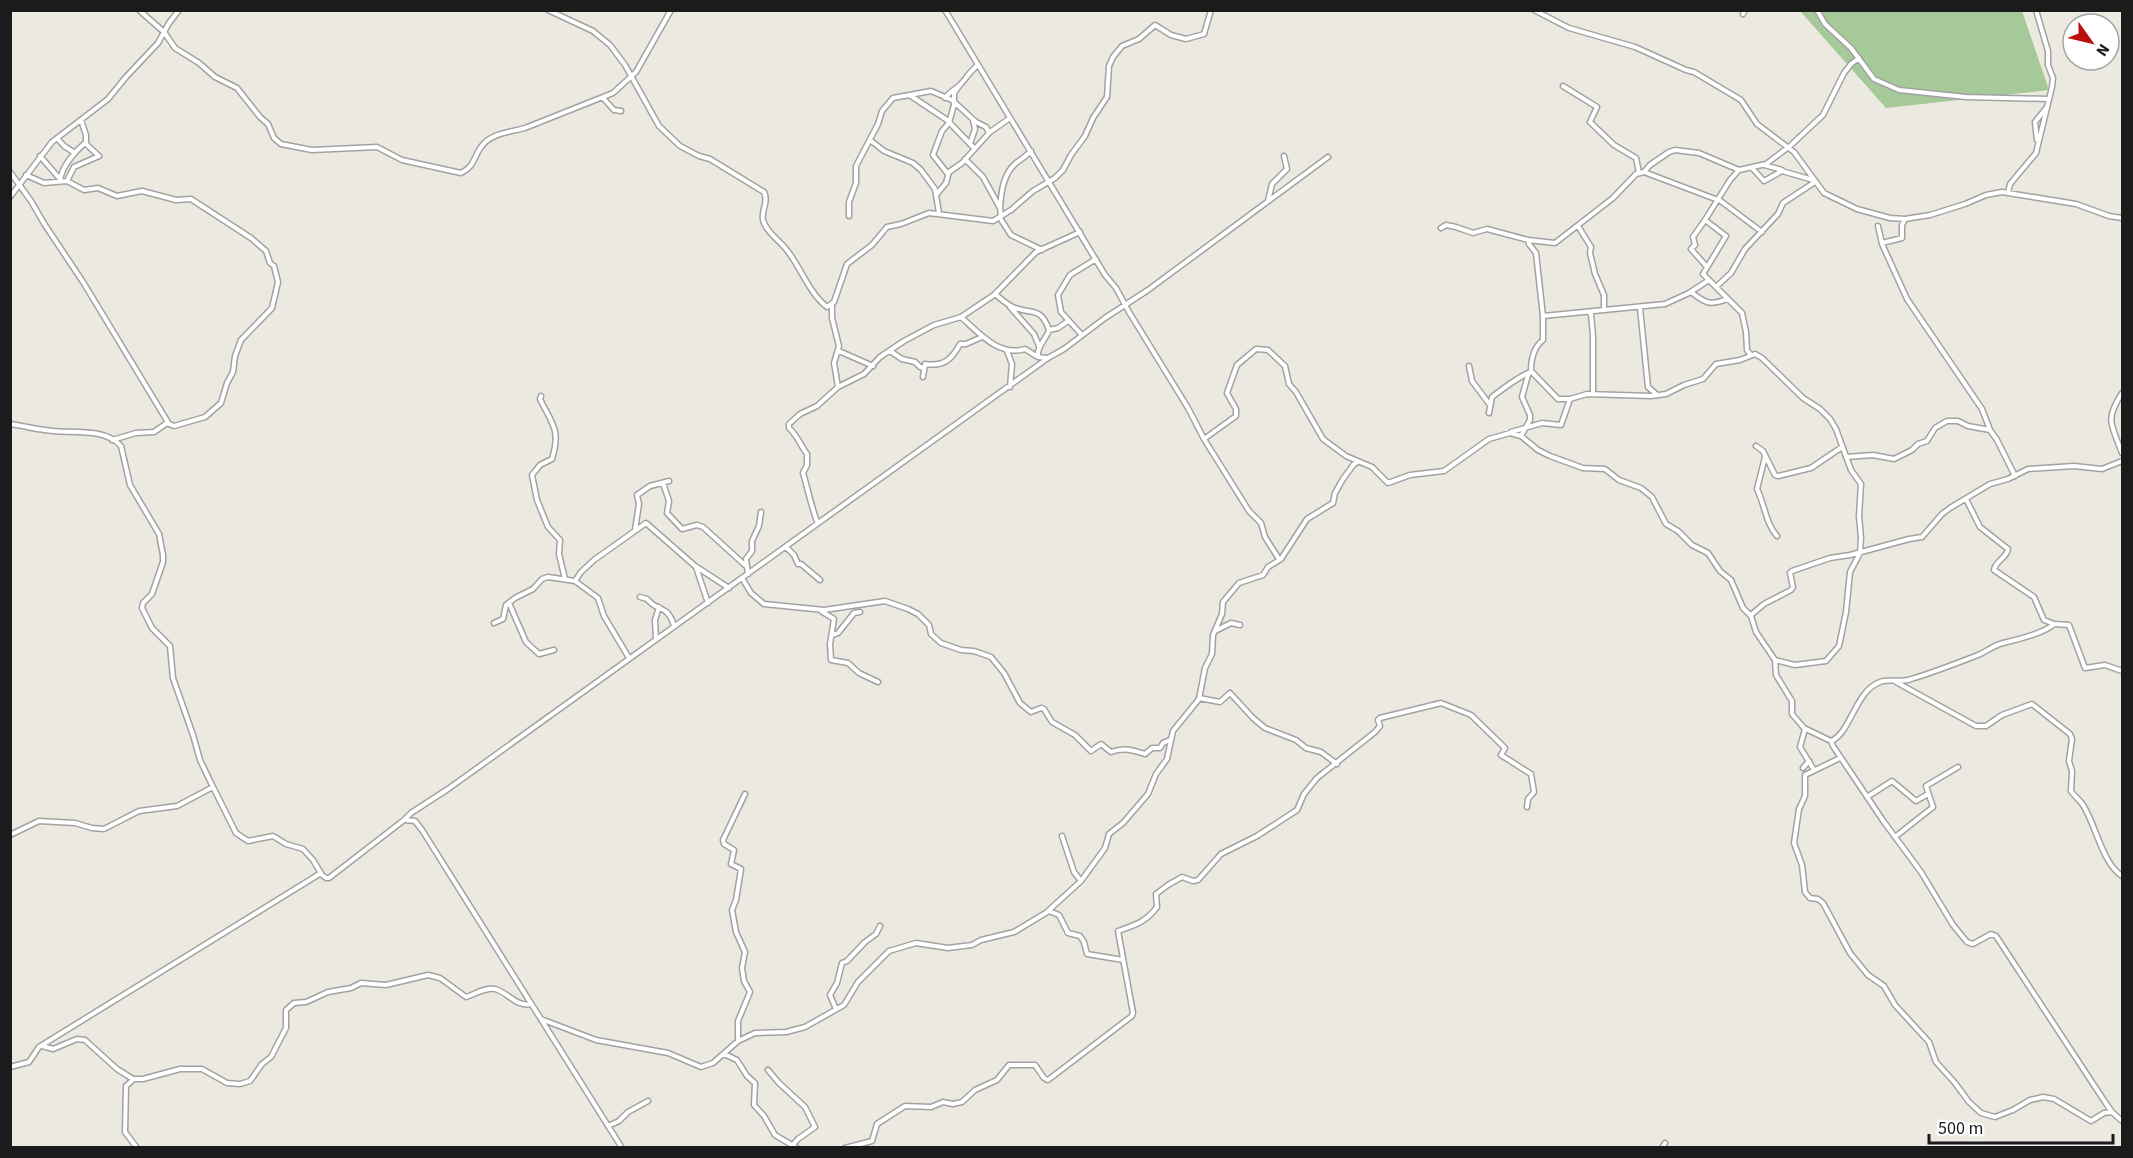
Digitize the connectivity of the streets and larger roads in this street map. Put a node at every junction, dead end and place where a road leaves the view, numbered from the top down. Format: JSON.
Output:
{"nodes":[{"id":1,"x":139,"y":10,"type":"edge"},
{"id":2,"x":179,"y":10,"type":"edge"},
{"id":3,"x":548,"y":10,"type":"edge"},
{"id":4,"x":671,"y":10,"type":"edge"},
{"id":5,"x":945,"y":10,"type":"edge"},
{"id":6,"x":1211,"y":10,"type":"edge"},
{"id":7,"x":1534,"y":10,"type":"edge"},
{"id":8,"x":1817,"y":10,"type":"edge"},
{"id":9,"x":2036,"y":10,"type":"edge"},
{"id":10,"x":164,"y":32,"type":"junction"},
{"id":11,"x":1859,"y":58,"type":"junction"},
{"id":12,"x":978,"y":65,"type":"junction"},
{"id":13,"x":631,"y":77,"type":"junction"},
{"id":14,"x":959,"y":86,"type":"junction"},
{"id":15,"x":1563,"y":86,"type":"dead end"},
{"id":16,"x":910,"y":96,"type":"junction"},
{"id":17,"x":603,"y":98,"type":"junction"},
{"id":18,"x":945,"y":98,"type":"junction"},
{"id":19,"x":2049,"y":99,"type":"junction"},
{"id":20,"x":954,"y":102,"type":"junction"},
{"id":21,"x":2048,"y":107,"type":"junction"},
{"id":22,"x":621,"y":111,"type":"dead end"},
{"id":23,"x":972,"y":117,"type":"junction"},
{"id":24,"x":1010,"y":118,"type":"junction"},
{"id":25,"x":81,"y":120,"type":"junction"},
{"id":26,"x":949,"y":123,"type":"junction"},
{"id":27,"x":989,"y":133,"type":"junction"},
{"id":28,"x":57,"y":138,"type":"junction"},
{"id":29,"x":870,"y":140,"type":"junction"},
{"id":30,"x":85,"y":143,"type":"junction"},
{"id":31,"x":2038,"y":143,"type":"junction"},
{"id":32,"x":970,"y":144,"type":"junction"},
{"id":33,"x":1789,"y":147,"type":"junction"},
{"id":34,"x":974,"y":149,"type":"junction"},
{"id":35,"x":1031,"y":151,"type":"junction"},
{"id":36,"x":75,"y":153,"type":"junction"},
{"id":37,"x":40,"y":156,"type":"junction"},
{"id":38,"x":1284,"y":156,"type":"dead end"},
{"id":39,"x":1328,"y":157,"type":"dead end"},
{"id":40,"x":965,"y":159,"type":"junction"},
{"id":41,"x":1764,"y":165,"type":"junction"},
{"id":42,"x":1751,"y":167,"type":"junction"},
{"id":43,"x":1739,"y":170,"type":"junction"},
{"id":44,"x":1783,"y":171,"type":"junction"},
{"id":45,"x":10,"y":172,"type":"edge"},
{"id":46,"x":1641,"y":172,"type":"junction"},
{"id":47,"x":948,"y":174,"type":"junction"},
{"id":48,"x":26,"y":175,"type":"junction"},
{"id":49,"x":60,"y":179,"type":"junction"},
{"id":50,"x":1048,"y":179,"type":"junction"},
{"id":51,"x":1814,"y":181,"type":"junction"},
{"id":52,"x":67,"y":182,"type":"junction"},
{"id":53,"x":1002,"y":184,"type":"junction"},
{"id":54,"x":20,"y":185,"type":"junction"},
{"id":55,"x":2008,"y":192,"type":"junction"},
{"id":56,"x":992,"y":194,"type":"junction"},
{"id":57,"x":936,"y":195,"type":"junction"},
{"id":58,"x":10,"y":197,"type":"edge"},
{"id":59,"x":1718,"y":199,"type":"junction"},
{"id":60,"x":1268,"y":202,"type":"junction"},
{"id":61,"x":1000,"y":208,"type":"junction"},
{"id":62,"x":939,"y":213,"type":"junction"},
{"id":63,"x":849,"y":216,"type":"dead end"},
{"id":64,"x":1001,"y":216,"type":"junction"},
{"id":65,"x":2122,"y":218,"type":"edge"},
{"id":66,"x":1905,"y":219,"type":"junction"},
{"id":67,"x":1705,"y":220,"type":"junction"},
{"id":68,"x":1578,"y":225,"type":"junction"},
{"id":69,"x":1878,"y":226,"type":"dead end"},
{"id":70,"x":1441,"y":228,"type":"dead end"},
{"id":71,"x":1080,"y":232,"type":"junction"},
{"id":72,"x":1762,"y":232,"type":"junction"},
{"id":73,"x":1528,"y":240,"type":"junction"},
{"id":74,"x":1539,"y":241,"type":"junction"},
{"id":75,"x":1882,"y":243,"type":"junction"},
{"id":76,"x":1042,"y":249,"type":"junction"},
{"id":77,"x":1536,"y":252,"type":"junction"},
{"id":78,"x":1096,"y":259,"type":"junction"},
{"id":79,"x":1707,"y":267,"type":"junction"},
{"id":80,"x":1709,"y":280,"type":"junction"},
{"id":81,"x":1716,"y":287,"type":"junction"},
{"id":82,"x":1691,"y":292,"type":"junction"},
{"id":83,"x":995,"y":294,"type":"junction"},
{"id":84,"x":1727,"y":299,"type":"junction"},
{"id":85,"x":833,"y":304,"type":"junction"},
{"id":86,"x":1009,"y":305,"type":"junction"},
{"id":87,"x":1125,"y":305,"type":"junction"},
{"id":88,"x":1640,"y":308,"type":"junction"},
{"id":89,"x":1604,"y":310,"type":"junction"},
{"id":90,"x":1590,"y":312,"type":"junction"},
{"id":91,"x":1543,"y":316,"type":"junction"},
{"id":92,"x":961,"y":317,"type":"junction"},
{"id":93,"x":1068,"y":321,"type":"junction"},
{"id":94,"x":1049,"y":330,"type":"junction"},
{"id":95,"x":977,"y":332,"type":"junction"},
{"id":96,"x":1082,"y":334,"type":"junction"},
{"id":97,"x":982,"y":337,"type":"junction"},
{"id":98,"x":974,"y":340,"type":"junction"},
{"id":99,"x":1039,"y":346,"type":"junction"},
{"id":100,"x":839,"y":351,"type":"junction"},
{"id":101,"x":890,"y":351,"type":"junction"},
{"id":102,"x":1007,"y":351,"type":"junction"},
{"id":103,"x":1750,"y":354,"type":"junction"},
{"id":104,"x":1038,"y":357,"type":"junction"},
{"id":105,"x":1048,"y":358,"type":"junction"},
{"id":106,"x":873,"y":366,"type":"junction"},
{"id":107,"x":1469,"y":366,"type":"dead end"},
{"id":108,"x":924,"y":368,"type":"junction"},
{"id":109,"x":1530,"y":372,"type":"junction"},
{"id":110,"x":923,"y":377,"type":"dead end"},
{"id":111,"x":838,"y":387,"type":"junction"},
{"id":112,"x":1010,"y":387,"type":"junction"},
{"id":113,"x":2122,"y":393,"type":"edge"},
{"id":114,"x":1593,"y":394,"type":"junction"},
{"id":115,"x":1657,"y":395,"type":"junction"},
{"id":116,"x":541,"y":396,"type":"dead end"},
{"id":117,"x":1570,"y":399,"type":"junction"},
{"id":118,"x":1490,"y":405,"type":"junction"},
{"id":119,"x":1489,"y":413,"type":"dead end"},
{"id":120,"x":10,"y":424,"type":"edge"},
{"id":121,"x":169,"y":424,"type":"junction"},
{"id":122,"x":1524,"y":429,"type":"junction"},
{"id":123,"x":1990,"y":430,"type":"junction"},
{"id":124,"x":1510,"y":433,"type":"junction"},
{"id":125,"x":1521,"y":436,"type":"junction"},
{"id":126,"x":1204,"y":439,"type":"junction"},
{"id":127,"x":112,"y":440,"type":"junction"},
{"id":128,"x":1756,"y":446,"type":"dead end"},
{"id":129,"x":1842,"y":447,"type":"junction"},
{"id":130,"x":2122,"y":453,"type":"edge"},
{"id":131,"x":1765,"y":455,"type":"junction"},
{"id":132,"x":1846,"y":457,"type":"junction"},
{"id":133,"x":2122,"y":461,"type":"edge"},
{"id":134,"x":1358,"y":462,"type":"junction"},
{"id":135,"x":2015,"y":476,"type":"junction"},
{"id":136,"x":669,"y":481,"type":"dead end"},
{"id":137,"x":663,"y":483,"type":"junction"},
{"id":138,"x":1966,"y":499,"type":"junction"},
{"id":139,"x":761,"y":512,"type":"dead end"},
{"id":140,"x":818,"y":523,"type":"junction"},
{"id":141,"x":634,"y":530,"type":"junction"},
{"id":142,"x":1777,"y":536,"type":"dead end"},
{"id":143,"x":786,"y":548,"type":"junction"},
{"id":144,"x":1860,"y":551,"type":"junction"},
{"id":145,"x":1279,"y":559,"type":"junction"},
{"id":146,"x":695,"y":566,"type":"junction"},
{"id":147,"x":746,"y":566,"type":"junction"},
{"id":148,"x":748,"y":574,"type":"junction"},
{"id":149,"x":742,"y":578,"type":"junction"},
{"id":150,"x":565,"y":579,"type":"junction"},
{"id":151,"x":820,"y":580,"type":"dead end"},
{"id":152,"x":574,"y":581,"type":"junction"},
{"id":153,"x":729,"y":588,"type":"junction"},
{"id":154,"x":640,"y":597,"type":"dead end"},
{"id":155,"x":510,"y":603,"type":"junction"},
{"id":156,"x":708,"y":603,"type":"junction"},
{"id":157,"x":659,"y":607,"type":"junction"},
{"id":158,"x":837,"y":608,"type":"junction"},
{"id":159,"x":820,"y":610,"type":"junction"},
{"id":160,"x":860,"y":612,"type":"dead end"},
{"id":161,"x":1751,"y":615,"type":"junction"},
{"id":162,"x":834,"y":620,"type":"junction"},
{"id":163,"x":494,"y":623,"type":"dead end"},
{"id":164,"x":2054,"y":624,"type":"junction"},
{"id":165,"x":1240,"y":625,"type":"dead end"},
{"id":166,"x":674,"y":626,"type":"junction"},
{"id":167,"x":1214,"y":632,"type":"junction"},
{"id":168,"x":832,"y":635,"type":"junction"},
{"id":169,"x":656,"y":640,"type":"junction"},
{"id":170,"x":554,"y":650,"type":"dead end"},
{"id":171,"x":630,"y":656,"type":"junction"},
{"id":172,"x":1775,"y":660,"type":"junction"},
{"id":173,"x":2122,"y":671,"type":"edge"},
{"id":174,"x":878,"y":682,"type":"dead end"},
{"id":175,"x":1896,"y":682,"type":"junction"},
{"id":176,"x":1199,"y":697,"type":"junction"},
{"id":177,"x":1805,"y":729,"type":"junction"},
{"id":178,"x":1171,"y":740,"type":"junction"},
{"id":179,"x":1831,"y":741,"type":"junction"},
{"id":180,"x":1840,"y":758,"type":"junction"},
{"id":181,"x":1809,"y":761,"type":"junction"},
{"id":182,"x":1337,"y":764,"type":"junction"},
{"id":183,"x":1958,"y":767,"type":"dead end"},
{"id":184,"x":1803,"y":768,"type":"dead end"},
{"id":185,"x":1814,"y":770,"type":"junction"},
{"id":186,"x":213,"y":787,"type":"junction"},
{"id":187,"x":745,"y":794,"type":"dead end"},
{"id":188,"x":1928,"y":794,"type":"junction"},
{"id":189,"x":1867,"y":797,"type":"junction"},
{"id":190,"x":1527,"y":807,"type":"dead end"},
{"id":191,"x":417,"y":810,"type":"junction"},
{"id":192,"x":404,"y":820,"type":"junction"},
{"id":193,"x":417,"y":823,"type":"junction"},
{"id":194,"x":10,"y":835,"type":"edge"},
{"id":195,"x":1062,"y":836,"type":"dead end"},
{"id":196,"x":1895,"y":837,"type":"junction"},
{"id":197,"x":321,"y":873,"type":"junction"},
{"id":198,"x":2122,"y":876,"type":"edge"},
{"id":199,"x":1081,"y":881,"type":"junction"},
{"id":200,"x":1047,"y":912,"type":"junction"},
{"id":201,"x":880,"y":926,"type":"dead end"},
{"id":202,"x":1123,"y":960,"type":"junction"},
{"id":203,"x":531,"y":1004,"type":"junction"},
{"id":204,"x":836,"y":1009,"type":"junction"},
{"id":205,"x":542,"y":1019,"type":"junction"},
{"id":206,"x":738,"y":1041,"type":"junction"},
{"id":207,"x":42,"y":1046,"type":"junction"},
{"id":208,"x":724,"y":1054,"type":"junction"},
{"id":209,"x":10,"y":1067,"type":"edge"},
{"id":210,"x":768,"y":1070,"type":"dead end"},
{"id":211,"x":134,"y":1079,"type":"junction"},
{"id":212,"x":648,"y":1101,"type":"dead end"},
{"id":213,"x":2112,"y":1112,"type":"junction"},
{"id":214,"x":2122,"y":1121,"type":"edge"},
{"id":215,"x":608,"y":1126,"type":"junction"},
{"id":216,"x":1665,"y":1143,"type":"dead end"},
{"id":217,"x":793,"y":1146,"type":"edge"},
{"id":218,"x":137,"y":1148,"type":"edge"},
{"id":219,"x":622,"y":1148,"type":"edge"},
{"id":220,"x":845,"y":1148,"type":"edge"},
{"id":221,"x":1662,"y":1148,"type":"edge"}],
"edges":[{"from":1,"to":10,"type":"street"},
{"from":2,"to":10,"type":"street"},
{"from":3,"to":13,"type":"street"},
{"from":4,"to":13,"type":"street"},
{"from":5,"to":12,"type":"street"},
{"from":6,"to":50,"type":"street"},
{"from":7,"to":33,"type":"street"},
{"from":8,"to":11,"type":"street"},
{"from":9,"to":19,"type":"street"},
{"from":10,"to":17,"type":"street"},
{"from":10,"to":25,"type":"street"},
{"from":11,"to":19,"type":"street"},
{"from":11,"to":33,"type":"street"},
{"from":12,"to":14,"type":"street"},
{"from":12,"to":24,"type":"street"},
{"from":13,"to":17,"type":"street"},
{"from":13,"to":85,"type":"street"},
{"from":14,"to":18,"type":"street"},
{"from":14,"to":20,"type":"street"},
{"from":15,"to":46,"type":"street"},
{"from":16,"to":18,"type":"street"},
{"from":16,"to":26,"type":"street"},
{"from":16,"to":29,"type":"street"},
{"from":17,"to":22,"type":"street"},
{"from":18,"to":20,"type":"street"},
{"from":19,"to":21,"type":"street"},
{"from":20,"to":23,"type":"street"},
{"from":20,"to":26,"type":"street"},
{"from":21,"to":31,"type":"street"},
{"from":21,"to":31,"type":"street"},
{"from":23,"to":27,"type":"street"},
{"from":23,"to":32,"type":"street"},
{"from":24,"to":27,"type":"street"},
{"from":24,"to":35,"type":"street"},
{"from":25,"to":28,"type":"street"},
{"from":25,"to":30,"type":"street"},
{"from":26,"to":32,"type":"street"},
{"from":26,"to":47,"type":"street"},
{"from":27,"to":34,"type":"street"},
{"from":28,"to":36,"type":"street"},
{"from":28,"to":37,"type":"street"},
{"from":29,"to":57,"type":"street"},
{"from":29,"to":63,"type":"street"},
{"from":30,"to":36,"type":"street"},
{"from":30,"to":52,"type":"street"},
{"from":31,"to":55,"type":"street"},
{"from":32,"to":34,"type":"street"},
{"from":33,"to":41,"type":"street"},
{"from":33,"to":51,"type":"street"},
{"from":34,"to":40,"type":"street"},
{"from":35,"to":50,"type":"street"},
{"from":35,"to":53,"type":"street"},
{"from":36,"to":49,"type":"street"},
{"from":37,"to":48,"type":"street"},
{"from":37,"to":49,"type":"street"},
{"from":38,"to":60,"type":"street"},
{"from":39,"to":60,"type":"street"},
{"from":40,"to":47,"type":"street"},
{"from":40,"to":56,"type":"street"},
{"from":41,"to":42,"type":"street"},
{"from":41,"to":44,"type":"street"},
{"from":42,"to":43,"type":"street"},
{"from":42,"to":44,"type":"street"},
{"from":43,"to":46,"type":"street"},
{"from":43,"to":59,"type":"street"},
{"from":44,"to":51,"type":"street"},
{"from":45,"to":54,"type":"street"},
{"from":46,"to":59,"type":"street"},
{"from":46,"to":68,"type":"street"},
{"from":47,"to":57,"type":"street"},
{"from":48,"to":49,"type":"street"},
{"from":48,"to":54,"type":"street"},
{"from":49,"to":52,"type":"street"},
{"from":50,"to":64,"type":"street"},
{"from":50,"to":71,"type":"street"},
{"from":51,"to":66,"type":"street"},
{"from":51,"to":72,"type":"street"},
{"from":52,"to":121,"type":"street"},
{"from":53,"to":56,"type":"street"},
{"from":53,"to":61,"type":"street"},
{"from":54,"to":58,"type":"street"},
{"from":54,"to":121,"type":"street"},
{"from":55,"to":65,"type":"street"},
{"from":55,"to":66,"type":"street"},
{"from":56,"to":61,"type":"street"},
{"from":57,"to":62,"type":"street"},
{"from":59,"to":67,"type":"street"},
{"from":59,"to":72,"type":"street"},
{"from":60,"to":87,"type":"street"},
{"from":61,"to":64,"type":"street"},
{"from":62,"to":64,"type":"street"},
{"from":62,"to":85,"type":"street"},
{"from":64,"to":76,"type":"street"},
{"from":66,"to":75,"type":"street"},
{"from":67,"to":79,"type":"street"},
{"from":67,"to":79,"type":"street"},
{"from":68,"to":74,"type":"street"},
{"from":68,"to":89,"type":"street"},
{"from":69,"to":75,"type":"street"},
{"from":70,"to":73,"type":"street"},
{"from":71,"to":76,"type":"street"},
{"from":71,"to":78,"type":"street"},
{"from":72,"to":81,"type":"street"},
{"from":73,"to":74,"type":"street"},
{"from":73,"to":77,"type":"street"},
{"from":74,"to":77,"type":"street"},
{"from":75,"to":123,"type":"street"},
{"from":76,"to":83,"type":"street"},
{"from":77,"to":91,"type":"street"},
{"from":78,"to":87,"type":"street"},
{"from":78,"to":93,"type":"street"},
{"from":79,"to":80,"type":"street"},
{"from":80,"to":81,"type":"street"},
{"from":80,"to":82,"type":"street"},
{"from":81,"to":84,"type":"street"},
{"from":82,"to":84,"type":"street"},
{"from":82,"to":88,"type":"street"},
{"from":83,"to":86,"type":"street"},
{"from":83,"to":92,"type":"street"},
{"from":84,"to":103,"type":"street"},
{"from":85,"to":100,"type":"street"},
{"from":86,"to":94,"type":"street"},
{"from":86,"to":99,"type":"street"},
{"from":87,"to":96,"type":"street"},
{"from":87,"to":126,"type":"street"},
{"from":88,"to":89,"type":"street"},
{"from":88,"to":115,"type":"street"},
{"from":89,"to":90,"type":"street"},
{"from":90,"to":91,"type":"street"},
{"from":90,"to":114,"type":"street"},
{"from":91,"to":109,"type":"street"},
{"from":92,"to":95,"type":"street"},
{"from":92,"to":101,"type":"street"},
{"from":93,"to":94,"type":"street"},
{"from":93,"to":96,"type":"street"},
{"from":94,"to":99,"type":"street"},
{"from":95,"to":97,"type":"street"},
{"from":95,"to":98,"type":"street"},
{"from":96,"to":105,"type":"street"},
{"from":97,"to":98,"type":"street"},
{"from":97,"to":102,"type":"street"},
{"from":98,"to":108,"type":"street"},
{"from":99,"to":104,"type":"street"},
{"from":100,"to":106,"type":"street"},
{"from":100,"to":111,"type":"street"},
{"from":101,"to":106,"type":"street"},
{"from":101,"to":108,"type":"street"},
{"from":102,"to":104,"type":"street"},
{"from":102,"to":112,"type":"street"},
{"from":103,"to":115,"type":"street"},
{"from":103,"to":129,"type":"street"},
{"from":104,"to":105,"type":"street"},
{"from":105,"to":112,"type":"street"},
{"from":106,"to":111,"type":"street"},
{"from":107,"to":118,"type":"street"},
{"from":108,"to":110,"type":"street"},
{"from":109,"to":117,"type":"street"},
{"from":109,"to":118,"type":"street"},
{"from":109,"to":122,"type":"street"},
{"from":111,"to":140,"type":"street"},
{"from":112,"to":140,"type":"street"},
{"from":113,"to":130,"type":"street"},
{"from":114,"to":115,"type":"street"},
{"from":114,"to":117,"type":"street"},
{"from":116,"to":150,"type":"street"},
{"from":117,"to":122,"type":"street"},
{"from":118,"to":119,"type":"street"},
{"from":120,"to":127,"type":"street"},
{"from":121,"to":127,"type":"street"},
{"from":122,"to":124,"type":"street"},
{"from":122,"to":125,"type":"street"},
{"from":123,"to":132,"type":"street"},
{"from":123,"to":135,"type":"street"},
{"from":124,"to":125,"type":"street"},
{"from":124,"to":134,"type":"street"},
{"from":125,"to":161,"type":"street"},
{"from":126,"to":134,"type":"street"},
{"from":126,"to":145,"type":"street"},
{"from":127,"to":186,"type":"street"},
{"from":128,"to":131,"type":"street"},
{"from":129,"to":131,"type":"street"},
{"from":129,"to":132,"type":"street"},
{"from":131,"to":142,"type":"street"},
{"from":132,"to":144,"type":"street"},
{"from":133,"to":135,"type":"street"},
{"from":134,"to":145,"type":"street"},
{"from":135,"to":138,"type":"street"},
{"from":136,"to":137,"type":"street"},
{"from":137,"to":141,"type":"street"},
{"from":137,"to":147,"type":"street"},
{"from":138,"to":144,"type":"street"},
{"from":138,"to":164,"type":"street"},
{"from":139,"to":147,"type":"street"},
{"from":140,"to":143,"type":"street"},
{"from":141,"to":146,"type":"street"},
{"from":141,"to":152,"type":"street"},
{"from":143,"to":148,"type":"street"},
{"from":143,"to":151,"type":"street"},
{"from":144,"to":161,"type":"street"},
{"from":144,"to":172,"type":"street"},
{"from":145,"to":167,"type":"street"},
{"from":146,"to":153,"type":"street"},
{"from":146,"to":156,"type":"street"},
{"from":147,"to":148,"type":"street"},
{"from":148,"to":149,"type":"street"},
{"from":149,"to":153,"type":"street"},
{"from":149,"to":159,"type":"street"},
{"from":150,"to":152,"type":"street"},
{"from":150,"to":155,"type":"street"},
{"from":152,"to":171,"type":"street"},
{"from":153,"to":156,"type":"street"},
{"from":154,"to":157,"type":"street"},
{"from":155,"to":163,"type":"street"},
{"from":155,"to":170,"type":"street"},
{"from":156,"to":166,"type":"street"},
{"from":157,"to":166,"type":"street"},
{"from":157,"to":169,"type":"street"},
{"from":158,"to":159,"type":"street"},
{"from":158,"to":162,"type":"street"},
{"from":158,"to":178,"type":"street"},
{"from":159,"to":162,"type":"street"},
{"from":160,"to":168,"type":"street"},
{"from":161,"to":172,"type":"street"},
{"from":162,"to":168,"type":"street"},
{"from":164,"to":173,"type":"street"},
{"from":164,"to":175,"type":"street"},
{"from":165,"to":167,"type":"street"},
{"from":166,"to":169,"type":"street"},
{"from":167,"to":176,"type":"street"},
{"from":168,"to":174,"type":"street"},
{"from":169,"to":171,"type":"street"},
{"from":171,"to":191,"type":"street"},
{"from":172,"to":177,"type":"street"},
{"from":175,"to":179,"type":"street"},
{"from":175,"to":198,"type":"street"},
{"from":176,"to":178,"type":"street"},
{"from":176,"to":182,"type":"street"},
{"from":177,"to":179,"type":"street"},
{"from":177,"to":181,"type":"street"},
{"from":178,"to":199,"type":"street"},
{"from":179,"to":180,"type":"street"},
{"from":180,"to":185,"type":"street"},
{"from":180,"to":189,"type":"street"},
{"from":181,"to":184,"type":"street"},
{"from":181,"to":185,"type":"street"},
{"from":182,"to":190,"type":"street"},
{"from":182,"to":202,"type":"street"},
{"from":183,"to":188,"type":"street"},
{"from":185,"to":213,"type":"street"},
{"from":186,"to":194,"type":"street"},
{"from":186,"to":197,"type":"street"},
{"from":187,"to":206,"type":"street"},
{"from":188,"to":189,"type":"street"},
{"from":188,"to":196,"type":"street"},
{"from":189,"to":196,"type":"street"},
{"from":191,"to":192,"type":"street"},
{"from":191,"to":193,"type":"street"},
{"from":192,"to":193,"type":"street"},
{"from":192,"to":197,"type":"street"},
{"from":193,"to":203,"type":"street"},
{"from":195,"to":199,"type":"street"},
{"from":196,"to":213,"type":"street"},
{"from":197,"to":207,"type":"street"},
{"from":199,"to":200,"type":"street"},
{"from":200,"to":202,"type":"street"},
{"from":200,"to":204,"type":"street"},
{"from":201,"to":204,"type":"street"},
{"from":202,"to":220,"type":"street"},
{"from":203,"to":205,"type":"street"},
{"from":203,"to":211,"type":"street"},
{"from":204,"to":206,"type":"street"},
{"from":205,"to":208,"type":"street"},
{"from":205,"to":215,"type":"street"},
{"from":206,"to":208,"type":"street"},
{"from":207,"to":209,"type":"street"},
{"from":207,"to":211,"type":"street"},
{"from":208,"to":217,"type":"street"},
{"from":210,"to":217,"type":"street"},
{"from":211,"to":218,"type":"street"},
{"from":212,"to":215,"type":"street"},
{"from":213,"to":214,"type":"street"},
{"from":215,"to":219,"type":"street"},
{"from":216,"to":221,"type":"street"}]}
